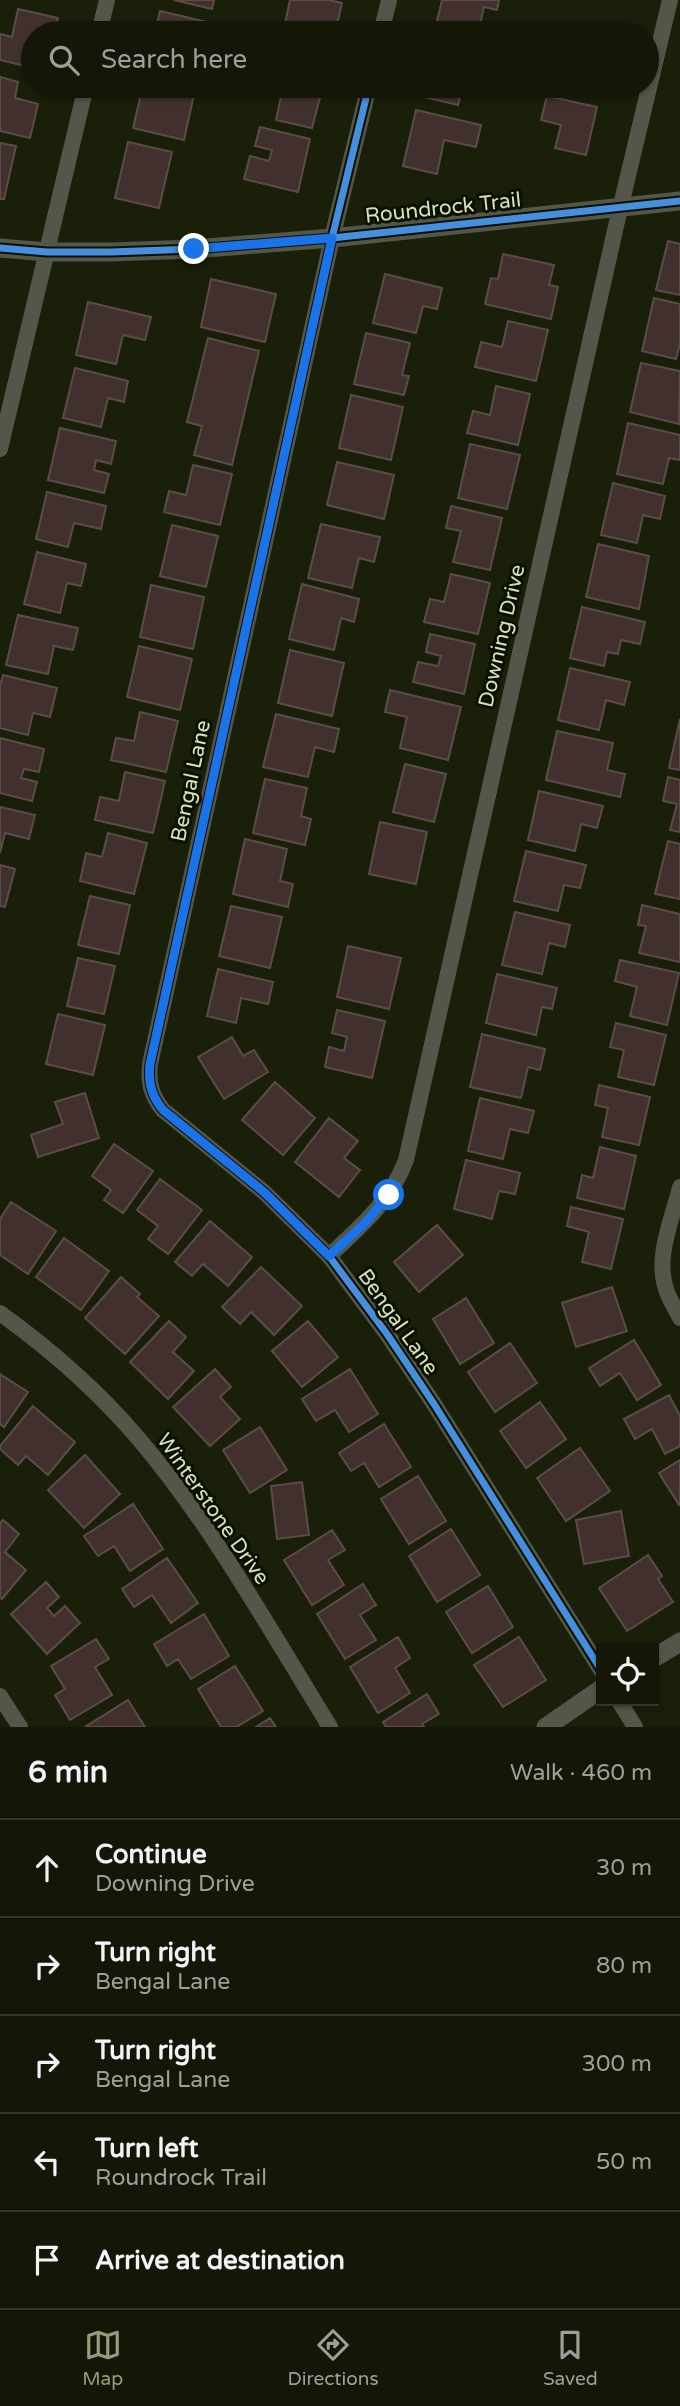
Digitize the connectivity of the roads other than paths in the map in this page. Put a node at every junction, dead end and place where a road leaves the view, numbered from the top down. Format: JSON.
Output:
{"nodes":[{"id":1,"x":107,"y":0,"type":"edge"},
{"id":2,"x":389,"y":0,"type":"edge"},
{"id":3,"x":670,"y":0,"type":"edge"},
{"id":4,"x":102,"y":21,"type":"edge"},
{"id":5,"x":384,"y":21,"type":"edge"},
{"id":6,"x":659,"y":45,"type":"edge"},
{"id":7,"x":83,"y":98,"type":"edge"},
{"id":8,"x":366,"y":98,"type":"edge"},
{"id":9,"x":646,"y":98,"type":"edge"},
{"id":10,"x":680,"y":201,"type":"edge"},
{"id":11,"x":620,"y":206,"type":"junction"},
{"id":12,"x":332,"y":238,"type":"junction"},
{"id":13,"x":0,"y":248,"type":"edge"},
{"id":14,"x":47,"y":251,"type":"junction"},
{"id":15,"x":0,"y":449,"type":"edge"},
{"id":16,"x":680,"y":1187,"type":"edge"},
{"id":17,"x":678,"y":1207,"type":"edge"},
{"id":18,"x":329,"y":1256,"type":"junction"},
{"id":19,"x":0,"y":1312,"type":"edge"},
{"id":20,"x":680,"y":1318,"type":"edge"},
{"id":21,"x":680,"y":1642,"type":"edge"},
{"id":22,"x":659,"y":1655,"type":"edge"},
{"id":23,"x":596,"y":1662,"type":"edge"},
{"id":24,"x":596,"y":1692,"type":"edge"},
{"id":25,"x":0,"y":1696,"type":"edge"},
{"id":26,"x":623,"y":1706,"type":"edge"},
{"id":27,"x":20,"y":1727,"type":"edge"},
{"id":28,"x":330,"y":1727,"type":"edge"},
{"id":29,"x":546,"y":1727,"type":"edge"},
{"id":30,"x":635,"y":1727,"type":"edge"}],
"edges":[{"from":1,"to":4,"type":"street"},
{"from":2,"to":5,"type":"street"},
{"from":3,"to":6,"type":"street","name":"Downing Drive"},
{"from":7,"to":14,"type":"street"},
{"from":8,"to":12,"type":"street","name":"Bengal Lane"},
{"from":9,"to":11,"type":"street","name":"Downing Drive"},
{"from":10,"to":11,"type":"street","name":"Roundrock Trail"},
{"from":11,"to":12,"type":"street","name":"Roundrock Trail"},
{"from":11,"to":18,"type":"street","name":"Downing Drive"},
{"from":12,"to":14,"type":"street","name":"Roundrock Trail"},
{"from":12,"to":18,"type":"street","name":"Bengal Lane"},
{"from":13,"to":14,"type":"street","name":"Roundrock Trail"},
{"from":14,"to":15,"type":"street"},
{"from":16,"to":17,"type":"street"},
{"from":17,"to":20,"type":"street"},
{"from":18,"to":23,"type":"street","name":"Bengal Lane"},
{"from":19,"to":28,"type":"street","name":"Winterstone Drive"},
{"from":21,"to":22,"type":"street"},
{"from":24,"to":29,"type":"street"},
{"from":25,"to":27,"type":"street"},
{"from":26,"to":30,"type":"street"}]}
